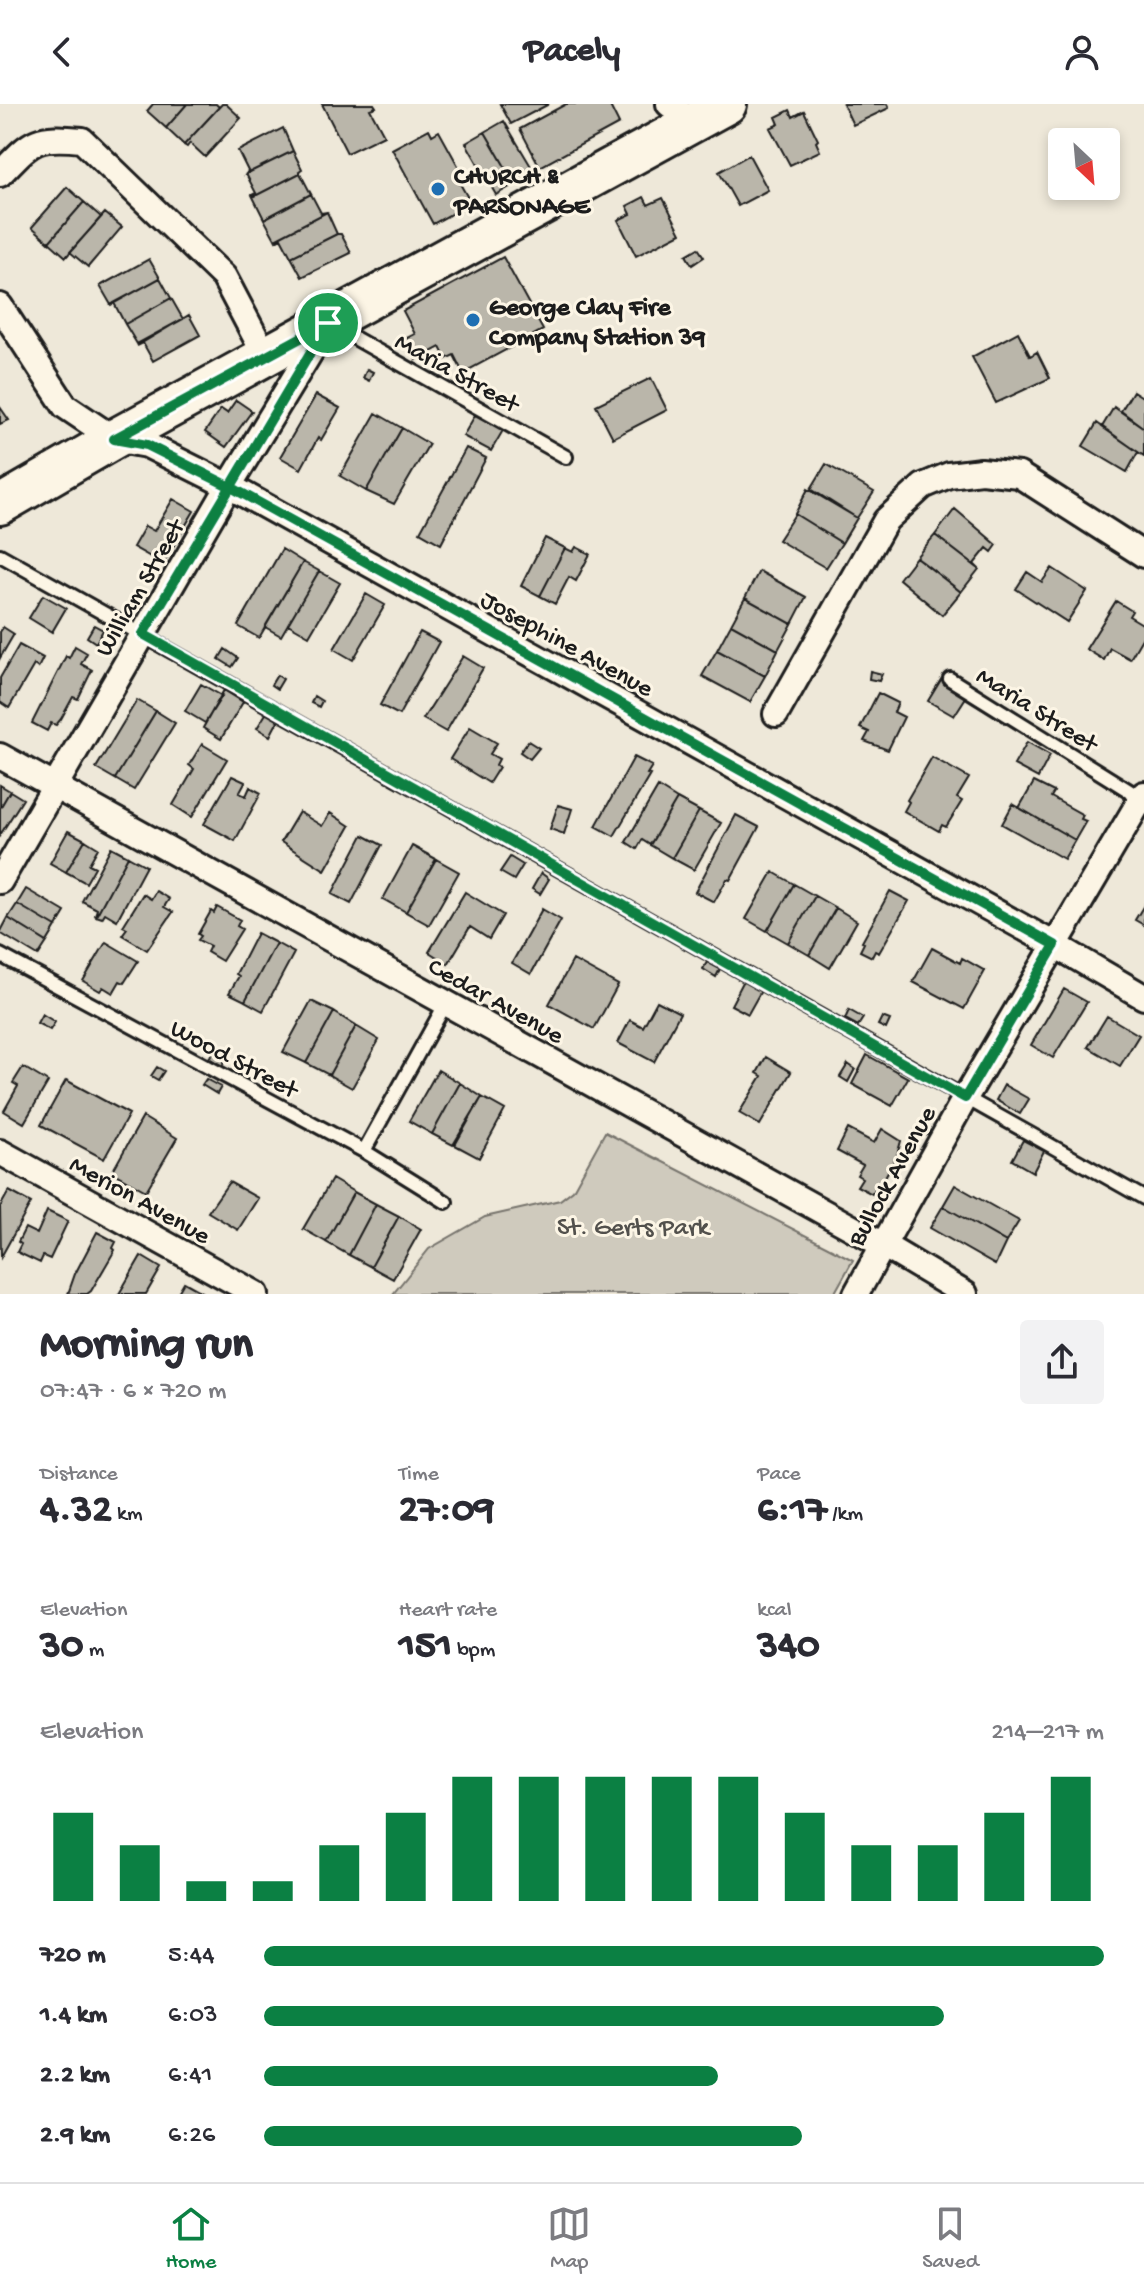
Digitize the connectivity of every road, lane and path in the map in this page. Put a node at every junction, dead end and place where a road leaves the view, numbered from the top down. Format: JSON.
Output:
{"nodes":[{"id":1,"x":727,"y":104,"type":"edge"},
{"id":2,"x":681,"y":113,"type":"edge"},
{"id":3,"x":0,"y":174,"type":"edge"},
{"id":4,"x":0,"y":306,"type":"edge"},
{"id":5,"x":328,"y":323,"type":"junction"},
{"id":6,"x":266,"y":357,"type":"junction"},
{"id":7,"x":114,"y":439,"type":"junction"},
{"id":8,"x":566,"y":457,"type":"dead end"},
{"id":9,"x":229,"y":486,"type":"junction"},
{"id":10,"x":0,"y":505,"type":"edge"},
{"id":11,"x":0,"y":555,"type":"edge"},
{"id":12,"x":1144,"y":555,"type":"edge"},
{"id":13,"x":143,"y":634,"type":"junction"},
{"id":14,"x":950,"y":679,"type":"dead end"},
{"id":15,"x":776,"y":714,"type":"dead end"},
{"id":16,"x":0,"y":756,"type":"edge"},
{"id":17,"x":54,"y":787,"type":"junction"},
{"id":18,"x":1143,"y":798,"type":"edge"},
{"id":19,"x":0,"y":881,"type":"edge"},
{"id":20,"x":1055,"y":945,"type":"junction"},
{"id":21,"x":0,"y":955,"type":"edge"},
{"id":22,"x":1144,"y":997,"type":"edge"},
{"id":23,"x":446,"y":1003,"type":"junction"},
{"id":24,"x":965,"y":1098,"type":"junction"},
{"id":25,"x":364,"y":1151,"type":"junction"},
{"id":26,"x":0,"y":1152,"type":"edge"},
{"id":27,"x":1144,"y":1198,"type":"edge"},
{"id":28,"x":446,"y":1202,"type":"dead end"},
{"id":29,"x":883,"y":1245,"type":"junction"},
{"id":30,"x":256,"y":1294,"type":"edge"},
{"id":31,"x":856,"y":1294,"type":"edge"},
{"id":32,"x":965,"y":1294,"type":"edge"}],
"edges":[{"from":1,"to":2,"type":"main road"},
{"from":2,"to":5,"type":"main road"},
{"from":3,"to":6,"type":"street"},
{"from":4,"to":7,"type":"street","name":"Josephine Avenue"},
{"from":5,"to":6,"type":"main road"},
{"from":5,"to":8,"type":"lane","name":"Maria Street"},
{"from":5,"to":9,"type":"street","name":"William Street"},
{"from":6,"to":7,"type":"main road"},
{"from":7,"to":9,"type":"street","name":"Josephine Avenue"},
{"from":7,"to":10,"type":"main road"},
{"from":9,"to":13,"type":"street","name":"William Street"},
{"from":9,"to":20,"type":"street","name":"Josephine Avenue"},
{"from":11,"to":13,"type":"lane"},
{"from":12,"to":15,"type":"street"},
{"from":13,"to":17,"type":"street","name":"William Street"},
{"from":13,"to":24,"type":"lane"},
{"from":14,"to":18,"type":"lane","name":"Maria Street"},
{"from":16,"to":17,"type":"street","name":"Cedar Avenue"},
{"from":17,"to":19,"type":"street","name":"William Street"},
{"from":17,"to":23,"type":"street","name":"Cedar Avenue"},
{"from":18,"to":20,"type":"street","name":"Bullock Avenue"},
{"from":20,"to":22,"type":"street","name":"Josephine Avenue"},
{"from":20,"to":24,"type":"street","name":"Bullock Avenue"},
{"from":21,"to":25,"type":"lane","name":"Wood Street"},
{"from":23,"to":25,"type":"lane"},
{"from":23,"to":29,"type":"street","name":"Cedar Avenue"},
{"from":24,"to":27,"type":"lane"},
{"from":24,"to":29,"type":"street","name":"Bullock Avenue"},
{"from":25,"to":28,"type":"lane","name":"Wood Street"},
{"from":26,"to":30,"type":"street","name":"Merion Avenue"},
{"from":29,"to":31,"type":"street","name":"Bullock Avenue"},
{"from":29,"to":32,"type":"street","name":"Cedar Avenue"}]}
